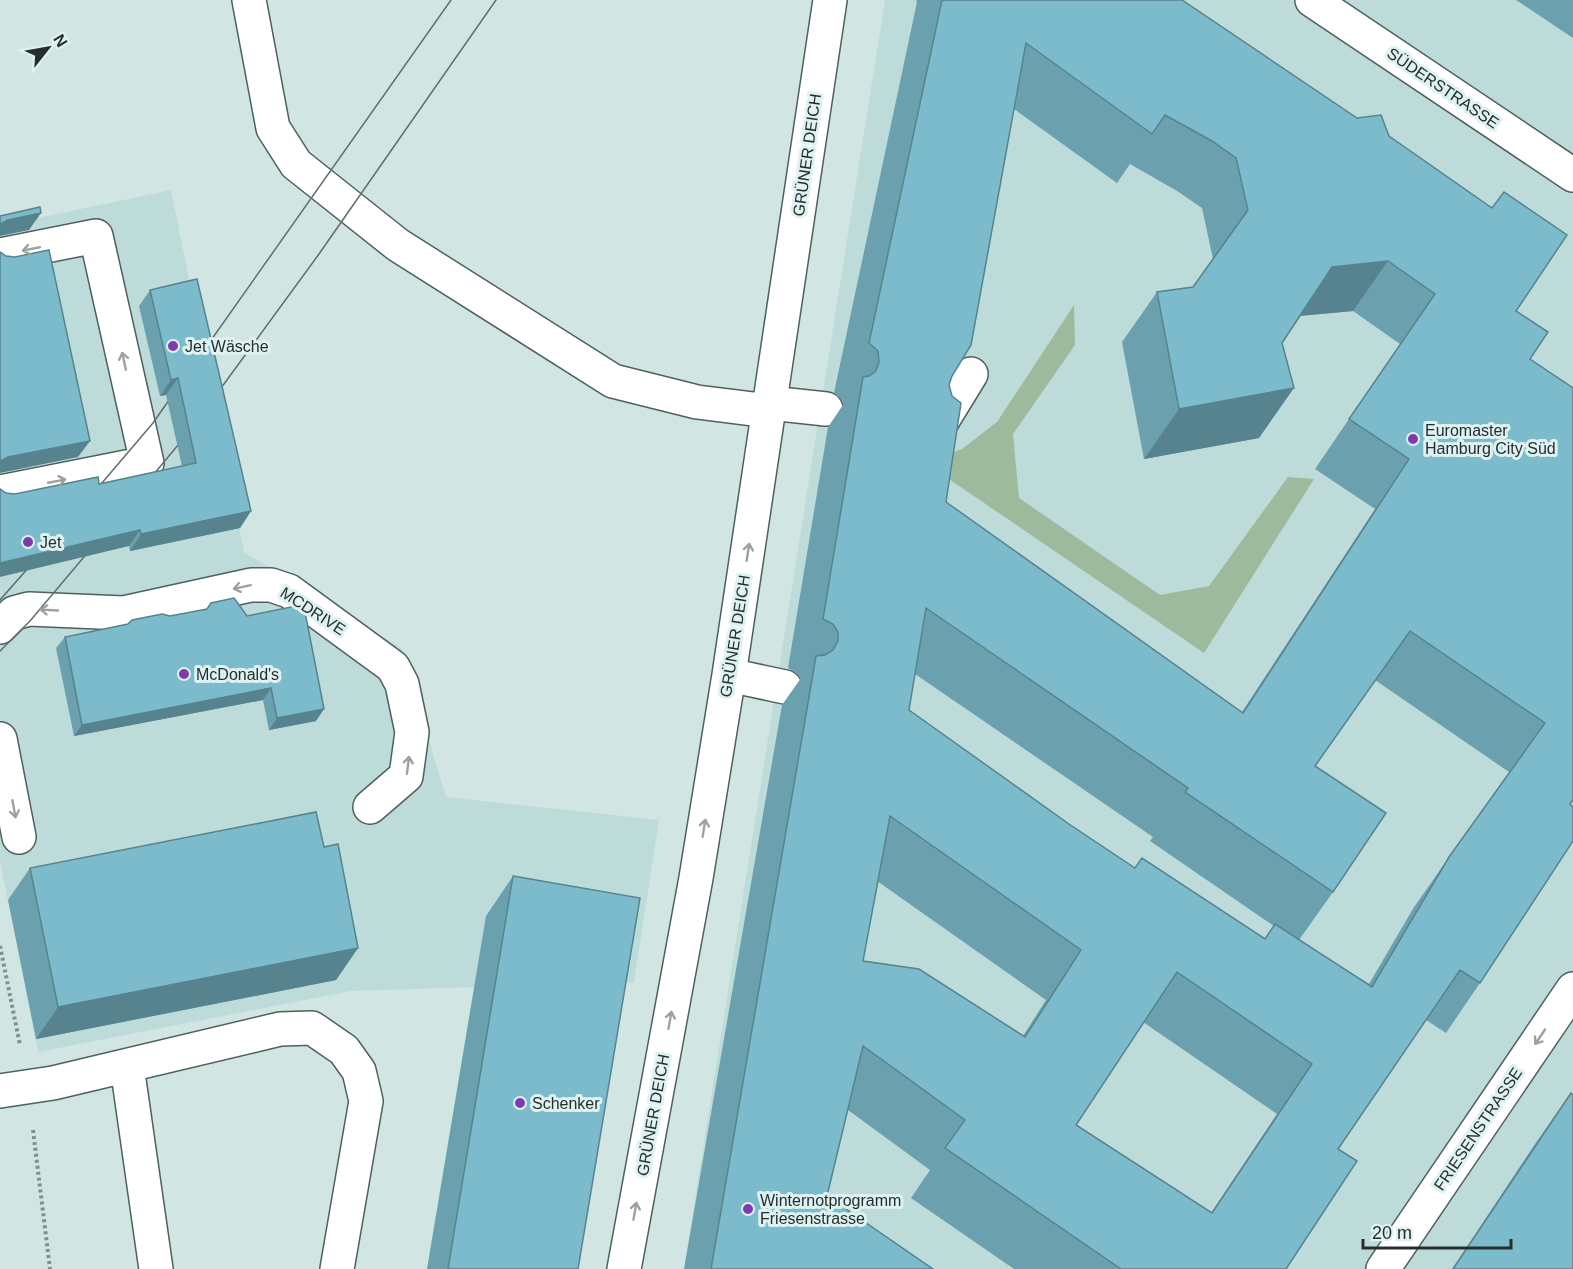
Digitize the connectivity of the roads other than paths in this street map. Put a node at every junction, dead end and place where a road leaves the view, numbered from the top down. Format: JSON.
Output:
{"nodes":[{"id":1,"x":249,"y":0,"type":"edge"},
{"id":2,"x":830,"y":0,"type":"edge"},
{"id":3,"x":1312,"y":0,"type":"edge"},
{"id":4,"x":1573,"y":175,"type":"edge"},
{"id":5,"x":0,"y":255,"type":"edge"},
{"id":6,"x":971,"y":374,"type":"edge"},
{"id":7,"x":770,"y":407,"type":"junction"},
{"id":8,"x":826,"y":409,"type":"dead end"},
{"id":9,"x":933,"y":436,"type":"edge"},
{"id":10,"x":0,"y":492,"type":"edge"},
{"id":11,"x":0,"y":627,"type":"edge"},
{"id":12,"x":729,"y":675,"type":"junction"},
{"id":13,"x":785,"y":687,"type":"dead end"},
{"id":14,"x":0,"y":739,"type":"edge"},
{"id":15,"x":370,"y":807,"type":"dead end"},
{"id":16,"x":19,"y":837,"type":"dead end"},
{"id":17,"x":1573,"y":989,"type":"edge"},
{"id":18,"x":127,"y":1066,"type":"junction"},
{"id":19,"x":0,"y":1090,"type":"edge"},
{"id":20,"x":156,"y":1269,"type":"edge"},
{"id":21,"x":337,"y":1269,"type":"edge"},
{"id":22,"x":624,"y":1269,"type":"edge"},
{"id":23,"x":1383,"y":1269,"type":"edge"}],
"edges":[{"from":1,"to":7,"type":"street"},
{"from":2,"to":7,"type":"street","name":"GRÜNER DEICH"},
{"from":3,"to":4,"type":"street","name":"SÜDERSTRASSE"},
{"from":10,"to":5,"type":"street","one_way":true},
{"from":6,"to":9,"type":"street"},
{"from":7,"to":8,"type":"street"},
{"from":12,"to":7,"type":"street","name":"GRÜNER DEICH","one_way":true},
{"from":15,"to":11,"type":"street","name":"MCDRIVE","one_way":true},
{"from":12,"to":13,"type":"street"},
{"from":22,"to":12,"type":"street","name":"GRÜNER DEICH","one_way":true},
{"from":14,"to":16,"type":"street","one_way":true},
{"from":17,"to":23,"type":"street","name":"FRIESENSTRASSE","one_way":true},
{"from":18,"to":19,"type":"street"},
{"from":18,"to":20,"type":"street"},
{"from":18,"to":21,"type":"street"}]}
